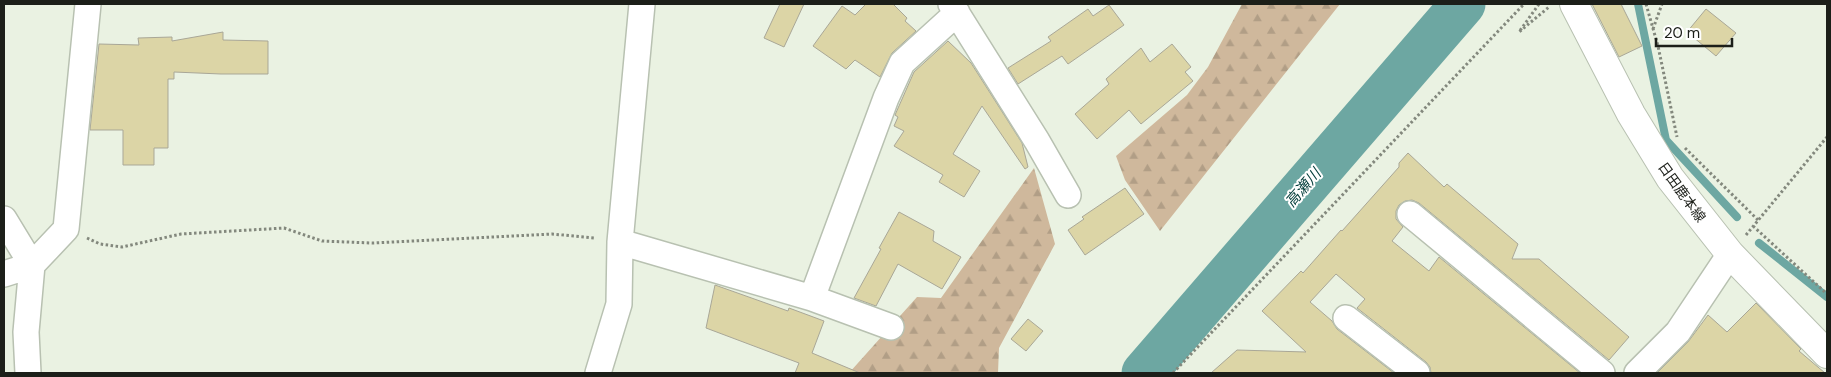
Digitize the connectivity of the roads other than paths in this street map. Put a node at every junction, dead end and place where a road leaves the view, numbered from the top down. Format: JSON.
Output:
{"nodes":[{"id":1,"x":88,"y":4,"type":"edge"},
{"id":2,"x":642,"y":4,"type":"edge"},
{"id":3,"x":1574,"y":4,"type":"edge"},
{"id":4,"x":954,"y":9,"type":"edge"},
{"id":5,"x":1068,"y":195,"type":"dead end"},
{"id":6,"x":1410,"y":214,"type":"dead end"},
{"id":7,"x":4,"y":220,"type":"edge"},
{"id":8,"x":620,"y":242,"type":"junction"},
{"id":9,"x":1730,"y":254,"type":"junction"},
{"id":10,"x":32,"y":264,"type":"junction"},
{"id":11,"x":4,"y":274,"type":"edge"},
{"id":12,"x":812,"y":298,"type":"junction"},
{"id":13,"x":1346,"y":318,"type":"dead end"},
{"id":14,"x":890,"y":327,"type":"dead end"},
{"id":15,"x":1827,"y":354,"type":"edge"},
{"id":16,"x":28,"y":373,"type":"edge"},
{"id":17,"x":598,"y":373,"type":"edge"},
{"id":18,"x":1417,"y":373,"type":"edge"},
{"id":19,"x":1602,"y":373,"type":"edge"},
{"id":20,"x":1637,"y":373,"type":"edge"}],
"edges":[{"from":1,"to":10,"type":"street"},
{"from":2,"to":8,"type":"street"},
{"from":3,"to":9,"type":"main road","name":"日田鹿本線"},
{"from":4,"to":5,"type":"street"},
{"from":4,"to":12,"type":"street"},
{"from":6,"to":19,"type":"street"},
{"from":7,"to":10,"type":"street"},
{"from":8,"to":12,"type":"street"},
{"from":8,"to":17,"type":"street"},
{"from":9,"to":15,"type":"main road","name":"日田鹿本線"},
{"from":9,"to":20,"type":"street"},
{"from":10,"to":11,"type":"street"},
{"from":10,"to":16,"type":"street"},
{"from":12,"to":14,"type":"street"},
{"from":13,"to":18,"type":"street"}]}
